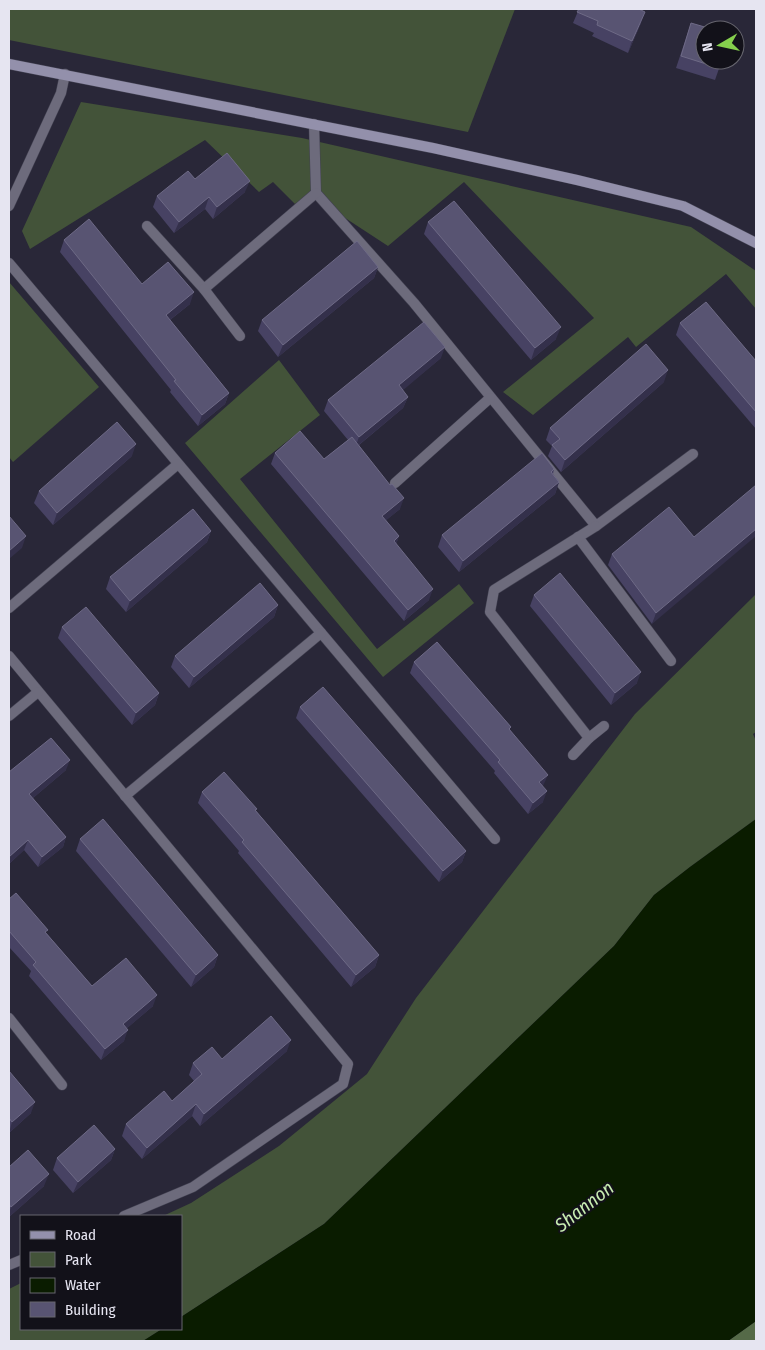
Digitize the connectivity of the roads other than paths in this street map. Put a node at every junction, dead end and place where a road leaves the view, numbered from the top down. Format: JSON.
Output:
{"nodes":[{"id":1,"x":9,"y":64,"type":"edge"},
{"id":2,"x":66,"y":74,"type":"junction"},
{"id":3,"x":314,"y":124,"type":"junction"},
{"id":4,"x":316,"y":193,"type":"junction"},
{"id":5,"x":9,"y":206,"type":"edge"},
{"id":6,"x":147,"y":226,"type":"dead end"},
{"id":7,"x":756,"y":243,"type":"edge"},
{"id":8,"x":9,"y":263,"type":"edge"},
{"id":9,"x":204,"y":289,"type":"junction"},
{"id":10,"x":240,"y":336,"type":"dead end"},
{"id":11,"x":490,"y":398,"type":"junction"},
{"id":12,"x":693,"y":454,"type":"dead end"},
{"id":13,"x":178,"y":464,"type":"junction"},
{"id":14,"x":395,"y":483,"type":"dead end"},
{"id":15,"x":596,"y":526,"type":"junction"},
{"id":16,"x":578,"y":537,"type":"junction"},
{"id":17,"x":9,"y":608,"type":"edge"},
{"id":18,"x":321,"y":633,"type":"junction"},
{"id":19,"x":9,"y":656,"type":"edge"},
{"id":20,"x":671,"y":661,"type":"dead end"},
{"id":21,"x":38,"y":692,"type":"junction"},
{"id":22,"x":9,"y":716,"type":"edge"},
{"id":23,"x":604,"y":726,"type":"dead end"},
{"id":24,"x":589,"y":738,"type":"junction"},
{"id":25,"x":573,"y":755,"type":"dead end"},
{"id":26,"x":125,"y":796,"type":"junction"},
{"id":27,"x":494,"y":839,"type":"dead end"},
{"id":28,"x":9,"y":1018,"type":"edge"},
{"id":29,"x":62,"y":1085,"type":"dead end"},
{"id":30,"x":126,"y":1215,"type":"edge"}],
"edges":[{"from":1,"to":2,"type":"main road"},
{"from":2,"to":3,"type":"main road"},
{"from":2,"to":5,"type":"street"},
{"from":3,"to":4,"type":"street"},
{"from":3,"to":7,"type":"main road"},
{"from":4,"to":9,"type":"street"},
{"from":4,"to":11,"type":"street"},
{"from":6,"to":9,"type":"street"},
{"from":8,"to":13,"type":"street"},
{"from":9,"to":10,"type":"street"},
{"from":11,"to":14,"type":"street"},
{"from":11,"to":15,"type":"street"},
{"from":12,"to":15,"type":"street"},
{"from":13,"to":17,"type":"street"},
{"from":13,"to":18,"type":"street"},
{"from":15,"to":16,"type":"street"},
{"from":16,"to":20,"type":"street"},
{"from":16,"to":24,"type":"street"},
{"from":18,"to":26,"type":"street"},
{"from":18,"to":27,"type":"street"},
{"from":19,"to":21,"type":"street"},
{"from":21,"to":22,"type":"street"},
{"from":21,"to":26,"type":"street"},
{"from":23,"to":24,"type":"street"},
{"from":24,"to":25,"type":"street"},
{"from":26,"to":30,"type":"street"},
{"from":28,"to":29,"type":"street"}]}
